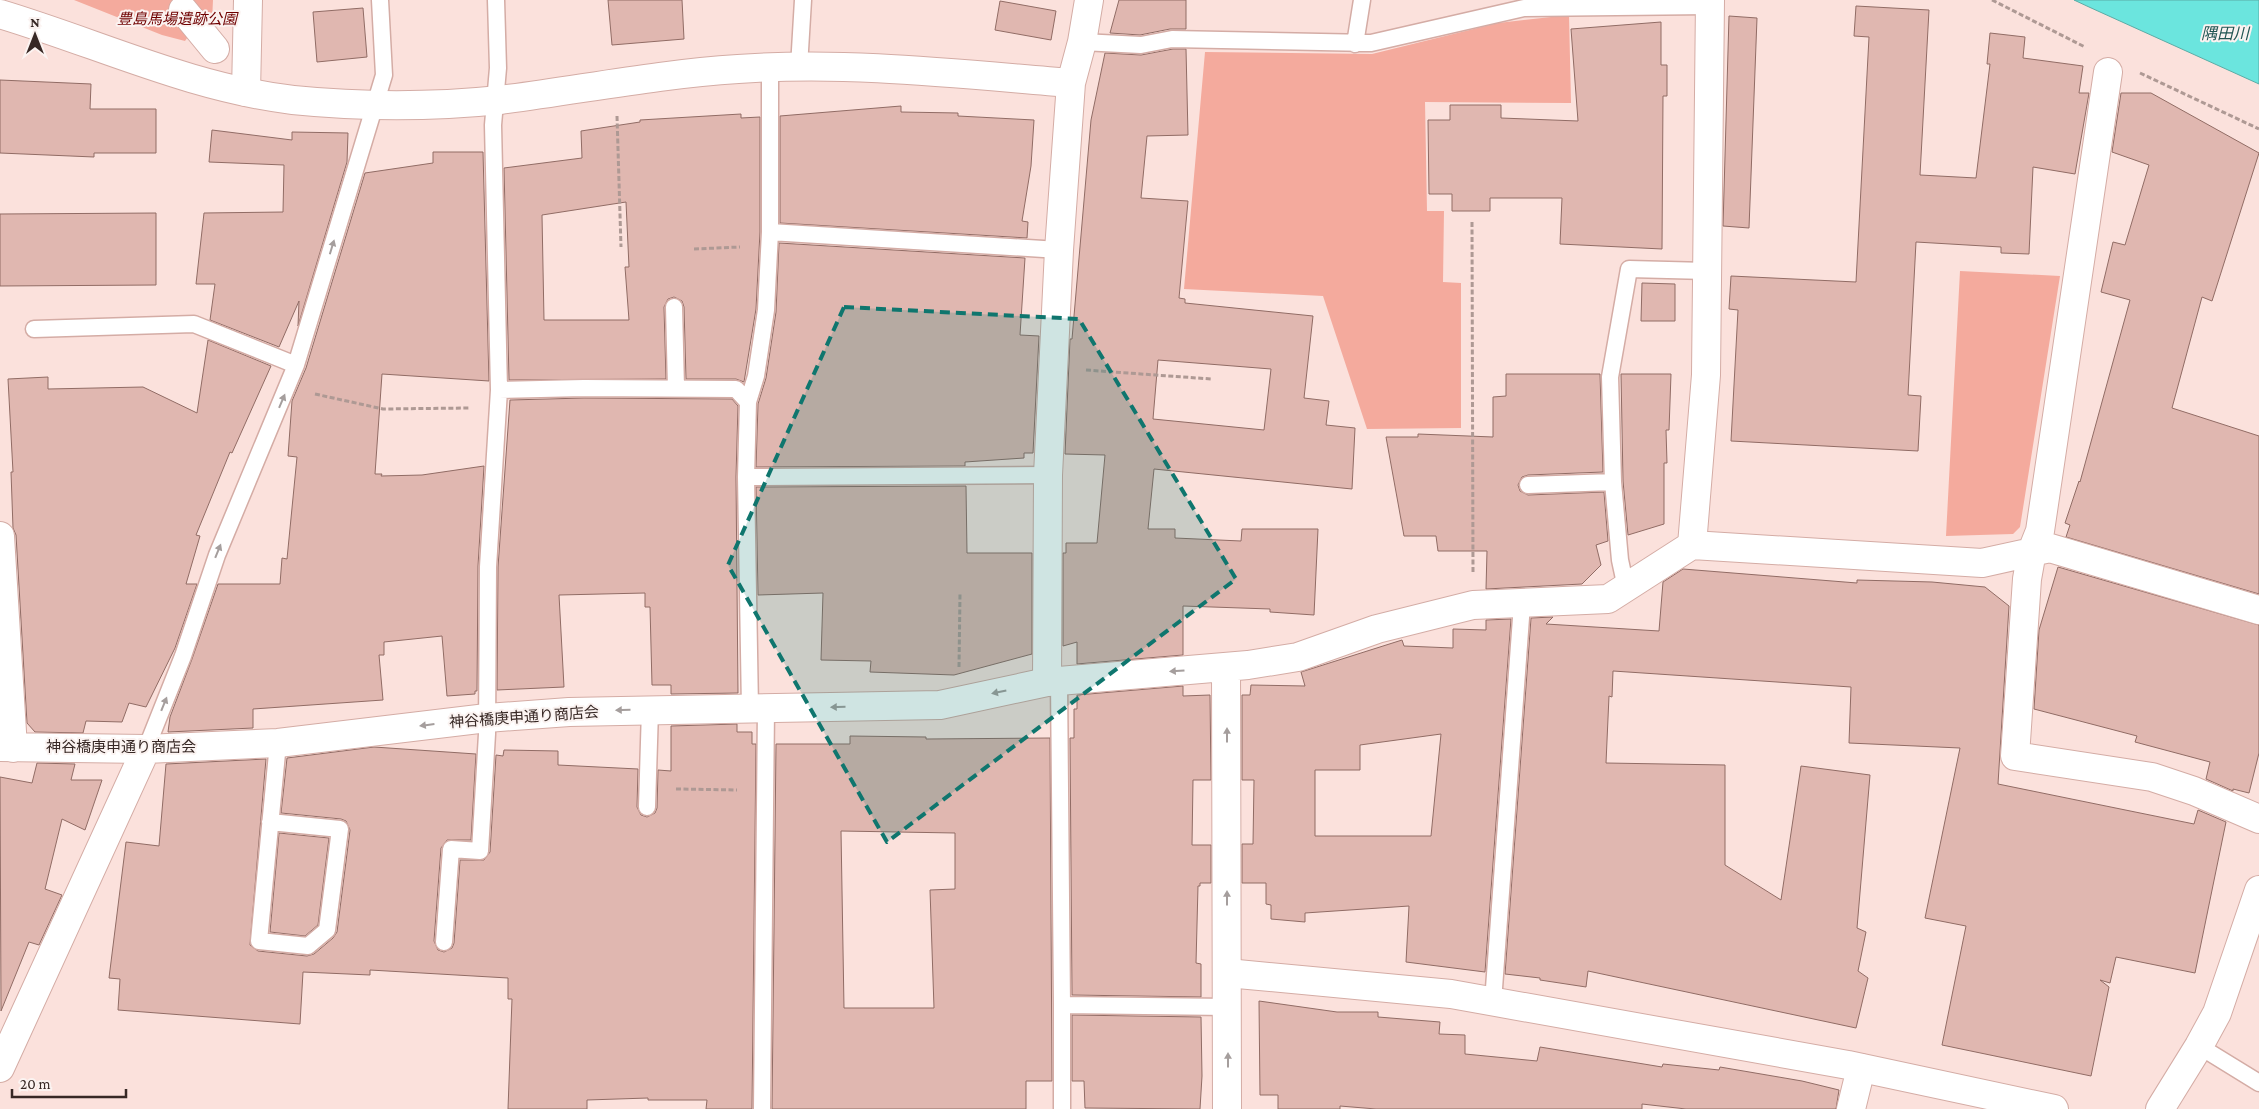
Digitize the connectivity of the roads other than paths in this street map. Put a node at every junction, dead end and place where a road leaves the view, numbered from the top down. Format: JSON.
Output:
{"nodes":[{"id":1,"x":248,"y":0,"type":"edge"},
{"id":2,"x":380,"y":0,"type":"edge"},
{"id":3,"x":496,"y":0,"type":"edge"},
{"id":4,"x":803,"y":0,"type":"edge"},
{"id":5,"x":1089,"y":0,"type":"edge"},
{"id":6,"x":1362,"y":0,"type":"edge"},
{"id":7,"x":1709,"y":3,"type":"edge"},
{"id":8,"x":1512,"y":5,"type":"edge"},
{"id":9,"x":183,"y":10,"type":"dead end"},
{"id":10,"x":0,"y":14,"type":"edge"},
{"id":11,"x":1082,"y":42,"type":"junction"},
{"id":12,"x":1355,"y":44,"type":"junction"},
{"id":13,"x":215,"y":49,"type":"dead end"},
{"id":14,"x":770,"y":67,"type":"junction"},
{"id":15,"x":799,"y":67,"type":"junction"},
{"id":16,"x":2108,"y":72,"type":"dead end"},
{"id":17,"x":1071,"y":83,"type":"junction"},
{"id":18,"x":246,"y":92,"type":"junction"},
{"id":19,"x":496,"y":100,"type":"junction"},
{"id":20,"x":375,"y":106,"type":"junction"},
{"id":21,"x":769,"y":239,"type":"junction"},
{"id":22,"x":1060,"y":250,"type":"junction"},
{"id":23,"x":1707,"y":271,"type":"junction"},
{"id":24,"x":674,"y":307,"type":"dead end"},
{"id":25,"x":34,"y":329,"type":"dead end"},
{"id":26,"x":296,"y":365,"type":"junction"},
{"id":27,"x":676,"y":388,"type":"junction"},
{"id":28,"x":499,"y":390,"type":"junction"},
{"id":29,"x":748,"y":402,"type":"junction"},
{"id":30,"x":1048,"y":475,"type":"junction"},
{"id":31,"x":746,"y":477,"type":"junction"},
{"id":32,"x":1613,"y":482,"type":"junction"},
{"id":33,"x":1528,"y":485,"type":"dead end"},
{"id":34,"x":0,"y":536,"type":"edge"},
{"id":35,"x":1692,"y":545,"type":"junction"},
{"id":36,"x":2032,"y":551,"type":"junction"},
{"id":37,"x":1626,"y":588,"type":"junction"},
{"id":38,"x":1522,"y":604,"type":"junction"},
{"id":39,"x":2259,"y":610,"type":"edge"},
{"id":40,"x":1226,"y":667,"type":"junction"},
{"id":41,"x":1053,"y":681,"type":"junction"},
{"id":42,"x":758,"y":708,"type":"junction"},
{"id":43,"x":650,"y":710,"type":"junction"},
{"id":44,"x":487,"y":718,"type":"junction"},
{"id":45,"x":278,"y":743,"type":"junction"},
{"id":46,"x":6,"y":748,"type":"edge"},
{"id":47,"x":146,"y":750,"type":"junction"},
{"id":48,"x":647,"y":807,"type":"dead end"},
{"id":49,"x":2259,"y":819,"type":"edge"},
{"id":50,"x":270,"y":822,"type":"junction"},
{"id":51,"x":2259,"y":890,"type":"edge"},
{"id":52,"x":444,"y":942,"type":"dead end"},
{"id":53,"x":1227,"y":973,"type":"junction"},
{"id":54,"x":1493,"y":1002,"type":"junction"},
{"id":55,"x":1062,"y":1005,"type":"junction"},
{"id":56,"x":1228,"y":1007,"type":"junction"},
{"id":57,"x":2200,"y":1046,"type":"junction"},
{"id":58,"x":0,"y":1068,"type":"edge"},
{"id":59,"x":1861,"y":1068,"type":"junction"},
{"id":60,"x":2259,"y":1083,"type":"edge"},
{"id":61,"x":762,"y":1109,"type":"edge"},
{"id":62,"x":1062,"y":1109,"type":"edge"},
{"id":63,"x":1227,"y":1109,"type":"edge"},
{"id":64,"x":1852,"y":1109,"type":"edge"},
{"id":65,"x":2054,"y":1109,"type":"edge"},
{"id":66,"x":2160,"y":1109,"type":"edge"}],
"edges":[{"from":1,"to":18,"type":"street"},
{"from":2,"to":20,"type":"lane"},
{"from":3,"to":19,"type":"lane"},
{"from":4,"to":15,"type":"lane"},
{"from":5,"to":11,"type":"street"},
{"from":6,"to":12,"type":"lane"},
{"from":7,"to":8,"type":"lane"},
{"from":7,"to":23,"type":"street"},
{"from":8,"to":12,"type":"lane"},
{"from":9,"to":13,"type":"street"},
{"from":10,"to":18,"type":"street"},
{"from":11,"to":12,"type":"lane"},
{"from":11,"to":17,"type":"street"},
{"from":14,"to":15,"type":"street"},
{"from":14,"to":19,"type":"street"},
{"from":14,"to":21,"type":"lane"},
{"from":15,"to":17,"type":"street"},
{"from":16,"to":36,"type":"street"},
{"from":17,"to":22,"type":"street"},
{"from":18,"to":20,"type":"street"},
{"from":19,"to":20,"type":"street"},
{"from":19,"to":28,"type":"lane"},
{"from":26,"to":20,"type":"lane","one_way":true},
{"from":21,"to":22,"type":"lane"},
{"from":21,"to":29,"type":"lane"},
{"from":22,"to":30,"type":"street"},
{"from":23,"to":32,"type":"lane"},
{"from":23,"to":35,"type":"street"},
{"from":24,"to":27,"type":"lane"},
{"from":25,"to":26,"type":"lane"},
{"from":47,"to":26,"type":"lane","one_way":true},
{"from":27,"to":28,"type":"lane"},
{"from":27,"to":29,"type":"lane"},
{"from":28,"to":44,"type":"lane"},
{"from":29,"to":31,"type":"lane"},
{"from":30,"to":31,"type":"lane"},
{"from":30,"to":41,"type":"street"},
{"from":31,"to":42,"type":"lane"},
{"from":32,"to":33,"type":"lane"},
{"from":32,"to":37,"type":"lane"},
{"from":34,"to":46,"type":"street"},
{"from":35,"to":36,"type":"street"},
{"from":35,"to":37,"type":"street","name":"神谷橋庚申通り商店会"},
{"from":36,"to":39,"type":"street"},
{"from":36,"to":49,"type":"street"},
{"from":37,"to":38,"type":"street","name":"神谷橋庚申通り商店会"},
{"from":38,"to":40,"type":"street","name":"神谷橋庚申通り商店会"},
{"from":38,"to":54,"type":"lane"},
{"from":40,"to":41,"type":"street","name":"神谷橋庚申通り商店会","one_way":true},
{"from":53,"to":40,"type":"street","one_way":true},
{"from":41,"to":42,"type":"street","name":"神谷橋庚申通り商店会","one_way":true},
{"from":41,"to":55,"type":"lane"},
{"from":42,"to":43,"type":"street","name":"神谷橋庚申通り商店会"},
{"from":42,"to":61,"type":"lane"},
{"from":43,"to":44,"type":"street","name":"神谷橋庚申通り商店会","one_way":true},
{"from":43,"to":48,"type":"lane"},
{"from":44,"to":45,"type":"street","name":"神谷橋庚申通り商店会","one_way":true},
{"from":44,"to":52,"type":"lane"},
{"from":45,"to":47,"type":"street","name":"神谷橋庚申通り商店会"},
{"from":45,"to":50,"type":"lane"},
{"from":46,"to":47,"type":"street","name":"神谷橋庚申通り商店会"},
{"from":47,"to":58,"type":"street"},
{"from":50,"to":50,"type":"lane"},
{"from":51,"to":57,"type":"street"},
{"from":53,"to":54,"type":"street"},
{"from":53,"to":56,"type":"street"},
{"from":54,"to":59,"type":"street"},
{"from":55,"to":56,"type":"lane"},
{"from":55,"to":62,"type":"lane"},
{"from":63,"to":56,"type":"street","one_way":true},
{"from":57,"to":60,"type":"lane"},
{"from":57,"to":66,"type":"street"},
{"from":59,"to":64,"type":"street"},
{"from":59,"to":65,"type":"street"}]}
